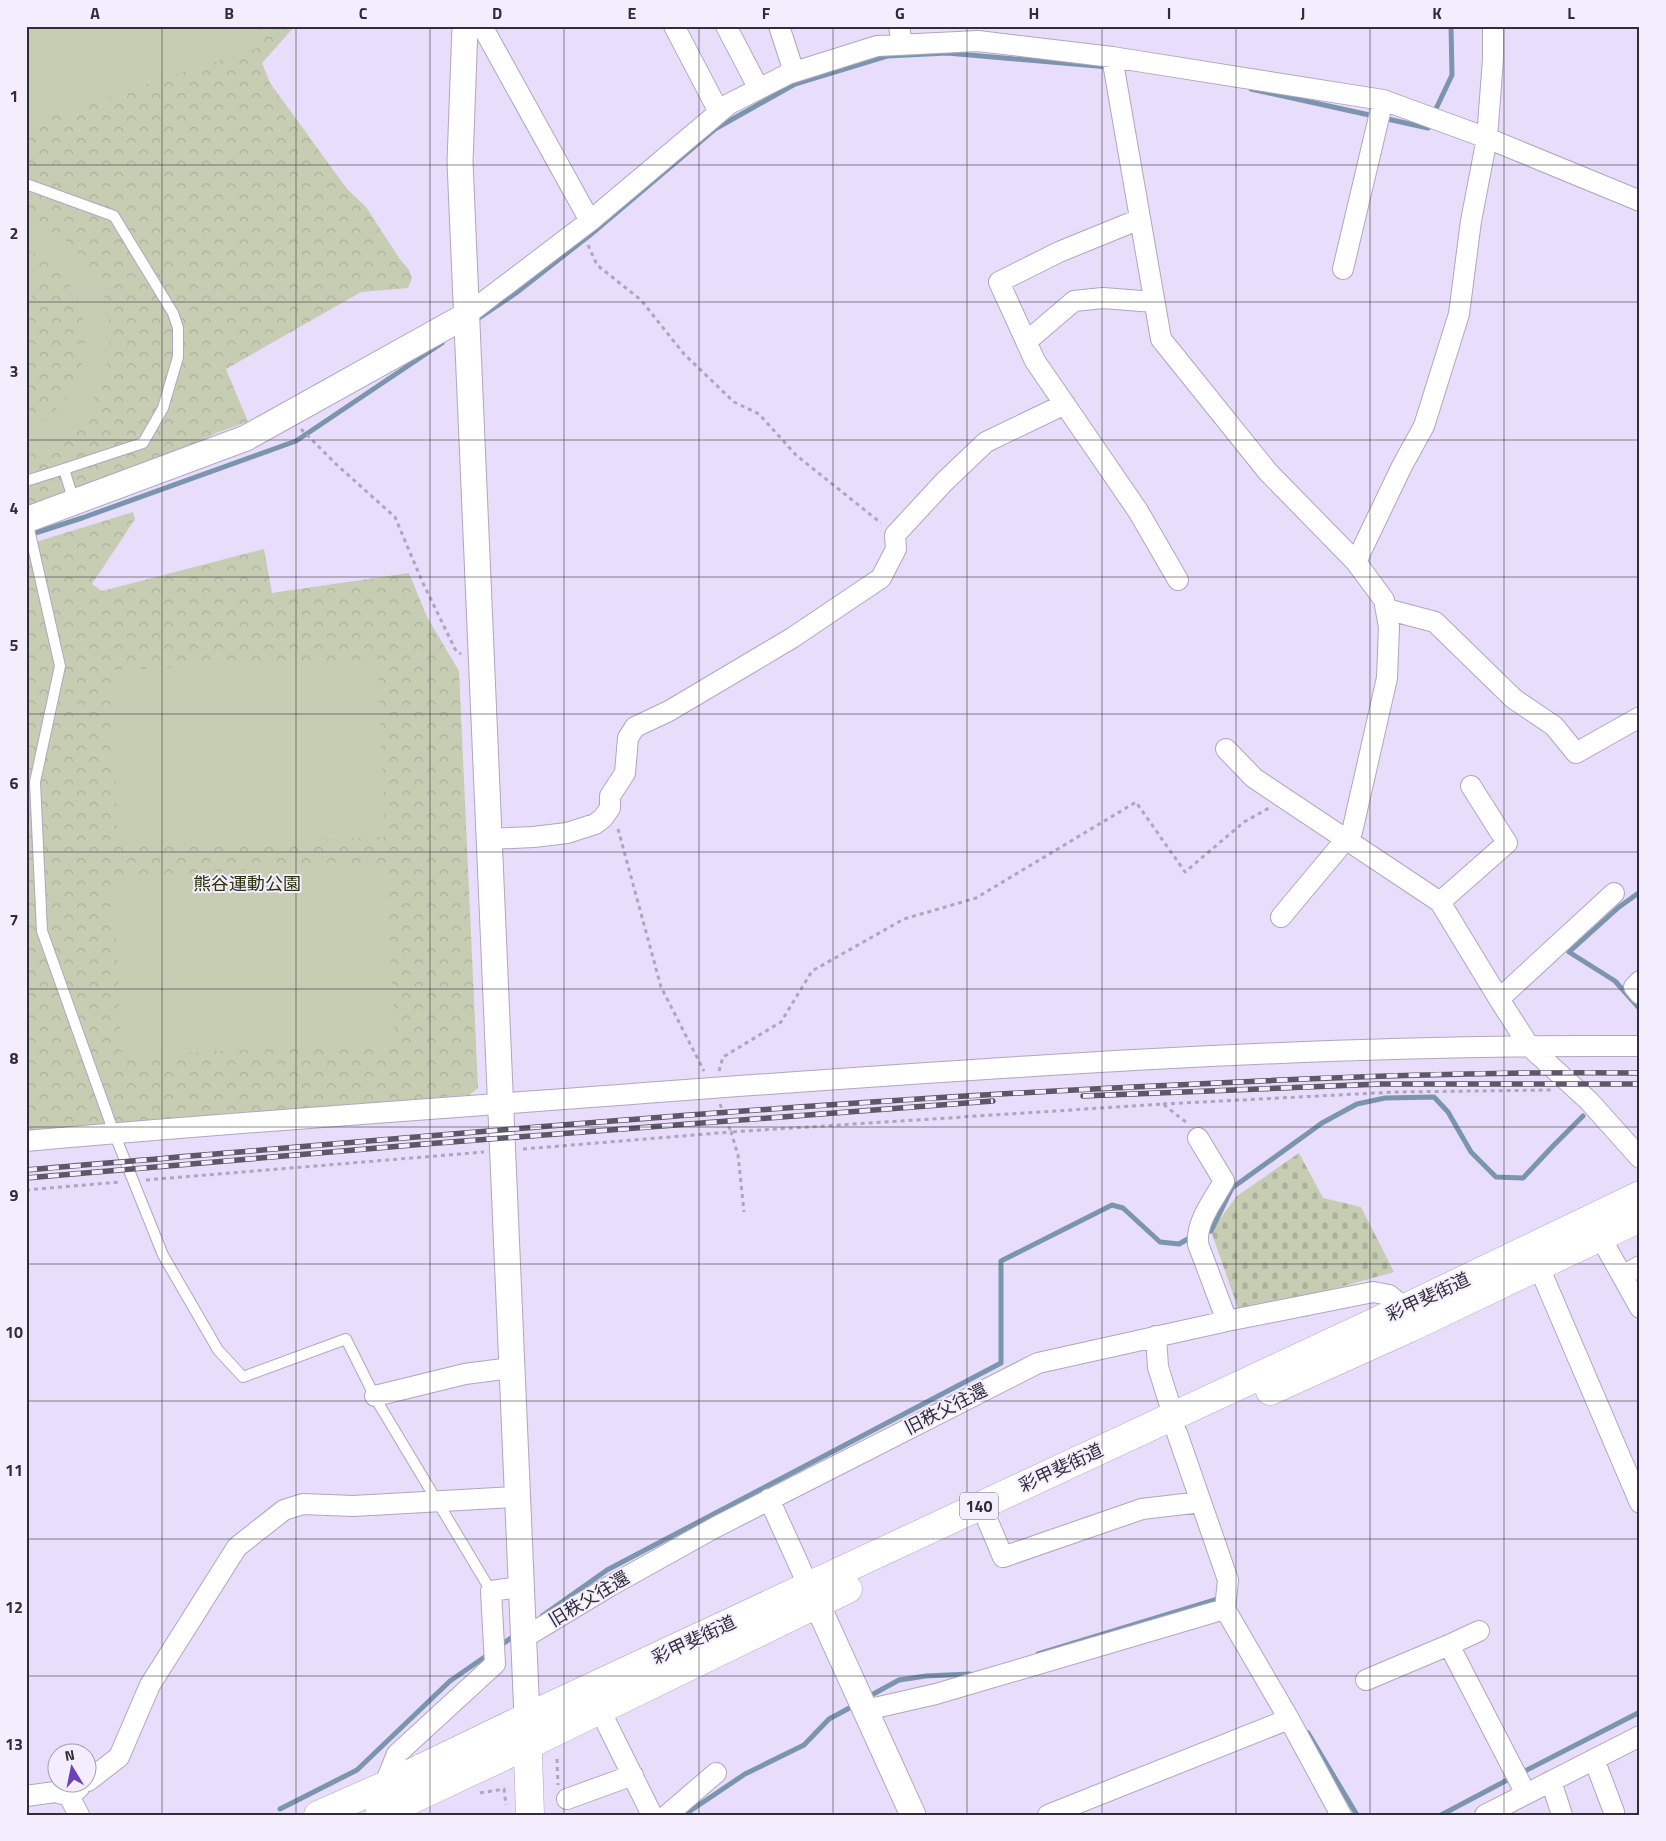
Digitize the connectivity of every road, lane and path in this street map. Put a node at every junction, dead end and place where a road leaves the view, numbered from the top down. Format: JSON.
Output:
{"nodes":[{"id":1,"x":465,"y":26,"type":"edge"},
{"id":2,"x":482,"y":26,"type":"edge"},
{"id":3,"x":674,"y":26,"type":"edge"},
{"id":4,"x":726,"y":26,"type":"edge"},
{"id":5,"x":779,"y":26,"type":"edge"},
{"id":6,"x":1493,"y":26,"type":"edge"},
{"id":7,"x":900,"y":36,"type":"edge"},
{"id":8,"x":1112,"y":57,"type":"junction"},
{"id":9,"x":794,"y":72,"type":"junction"},
{"id":10,"x":759,"y":89,"type":"junction"},
{"id":11,"x":1382,"y":102,"type":"junction"},
{"id":12,"x":719,"y":112,"type":"junction"},
{"id":13,"x":1487,"y":138,"type":"junction"},
{"id":14,"x":26,"y":184,"type":"edge"},
{"id":15,"x":1637,"y":196,"type":"edge"},
{"id":16,"x":1140,"y":219,"type":"junction"},
{"id":17,"x":585,"y":225,"type":"junction"},
{"id":18,"x":1343,"y":269,"type":"dead end"},
{"id":19,"x":1154,"y":302,"type":"junction"},
{"id":20,"x":466,"y":328,"type":"junction"},
{"id":21,"x":1026,"y":342,"type":"junction"},
{"id":22,"x":1065,"y":404,"type":"junction"},
{"id":23,"x":287,"y":415,"type":"junction"},
{"id":24,"x":64,"y":469,"type":"junction"},
{"id":25,"x":26,"y":481,"type":"edge"},
{"id":26,"x":74,"y":502,"type":"junction"},
{"id":27,"x":27,"y":521,"type":"edge"},
{"id":28,"x":895,"y":535,"type":"junction"},
{"id":29,"x":1356,"y":562,"type":"junction"},
{"id":30,"x":1178,"y":580,"type":"dead end"},
{"id":31,"x":1386,"y":609,"type":"junction"},
{"id":32,"x":480,"y":670,"type":"junction"},
{"id":33,"x":1640,"y":717,"type":"edge"},
{"id":34,"x":1226,"y":749,"type":"dead end"},
{"id":35,"x":1471,"y":786,"type":"dead end"},
{"id":36,"x":1286,"y":799,"type":"junction"},
{"id":37,"x":604,"y":818,"type":"junction"},
{"id":38,"x":488,"y":839,"type":"junction"},
{"id":39,"x":1346,"y":839,"type":"junction"},
{"id":40,"x":1614,"y":893,"type":"dead end"},
{"id":41,"x":1440,"y":902,"type":"junction"},
{"id":42,"x":1282,"y":917,"type":"dead end"},
{"id":43,"x":1640,"y":982,"type":"edge"},
{"id":44,"x":1640,"y":994,"type":"edge"},
{"id":45,"x":1498,"y":999,"type":"junction"},
{"id":46,"x":1529,"y":1046,"type":"junction"},
{"id":47,"x":1640,"y":1046,"type":"edge"},
{"id":48,"x":714,"y":1088,"type":"junction"},
{"id":49,"x":1578,"y":1090,"type":"junction"},
{"id":50,"x":499,"y":1104,"type":"junction"},
{"id":51,"x":1163,"y":1104,"type":"junction"},
{"id":52,"x":731,"y":1132,"type":"junction"},
{"id":53,"x":114,"y":1133,"type":"junction"},
{"id":54,"x":1198,"y":1138,"type":"joint"},
{"id":55,"x":26,"y":1140,"type":"edge"},
{"id":56,"x":501,"y":1151,"type":"junction"},
{"id":57,"x":1640,"y":1158,"type":"edge"},
{"id":58,"x":133,"y":1181,"type":"junction"},
{"id":59,"x":26,"y":1190,"type":"edge"},
{"id":60,"x":1640,"y":1195,"type":"edge"},
{"id":61,"x":744,"y":1212,"type":"dead end"},
{"id":62,"x":1640,"y":1218,"type":"edge"},
{"id":63,"x":1601,"y":1238,"type":"junction"},
{"id":64,"x":1640,"y":1266,"type":"edge"},
{"id":65,"x":1539,"y":1267,"type":"junction"},
{"id":66,"x":1622,"y":1276,"type":"junction"},
{"id":67,"x":1405,"y":1308,"type":"junction"},
{"id":68,"x":1640,"y":1308,"type":"edge"},
{"id":69,"x":1227,"y":1321,"type":"junction"},
{"id":70,"x":1156,"y":1336,"type":"junction"},
{"id":71,"x":511,"y":1368,"type":"junction"},
{"id":72,"x":375,"y":1396,"type":"junction"},
{"id":73,"x":1175,"y":1424,"type":"junction"},
{"id":74,"x":516,"y":1497,"type":"junction"},
{"id":75,"x":769,"y":1499,"type":"junction"},
{"id":76,"x":1639,"y":1501,"type":"edge"},
{"id":77,"x":438,"y":1502,"type":"junction"},
{"id":78,"x":1201,"y":1502,"type":"junction"},
{"id":79,"x":985,"y":1514,"type":"junction"},
{"id":80,"x":520,"y":1587,"type":"junction"},
{"id":81,"x":491,"y":1591,"type":"junction"},
{"id":82,"x":813,"y":1595,"type":"junction"},
{"id":83,"x":1226,"y":1609,"type":"junction"},
{"id":84,"x":522,"y":1628,"type":"junction"},
{"id":85,"x":1479,"y":1631,"type":"dead end"},
{"id":86,"x":1449,"y":1645,"type":"junction"},
{"id":87,"x":1366,"y":1680,"type":"dead end"},
{"id":88,"x":595,"y":1699,"type":"junction"},
{"id":89,"x":866,"y":1710,"type":"junction"},
{"id":90,"x":527,"y":1717,"type":"junction"},
{"id":91,"x":1289,"y":1719,"type":"junction"},
{"id":92,"x":1640,"y":1736,"type":"edge"},
{"id":93,"x":528,"y":1745,"type":"junction"},
{"id":94,"x":1594,"y":1759,"type":"junction"},
{"id":95,"x":98,"y":1773,"type":"edge"},
{"id":96,"x":716,"y":1773,"type":"dead end"},
{"id":97,"x":633,"y":1775,"type":"junction"},
{"id":98,"x":1551,"y":1781,"type":"junction"},
{"id":99,"x":384,"y":1786,"type":"junction"},
{"id":100,"x":71,"y":1794,"type":"edge"},
{"id":101,"x":1526,"y":1794,"type":"junction"},
{"id":102,"x":472,"y":1795,"type":"dead end"},
{"id":103,"x":26,"y":1796,"type":"edge"},
{"id":104,"x":69,"y":1796,"type":"junction"},
{"id":105,"x":567,"y":1799,"type":"dead end"},
{"id":106,"x":518,"y":1810,"type":"edge"},
{"id":107,"x":1614,"y":1812,"type":"dead end"},
{"id":108,"x":912,"y":1814,"type":"edge"},
{"id":109,"x":79,"y":1815,"type":"edge"},
{"id":110,"x":318,"y":1815,"type":"edge"},
{"id":111,"x":379,"y":1815,"type":"edge"},
{"id":112,"x":652,"y":1815,"type":"edge"},
{"id":113,"x":667,"y":1815,"type":"edge"},
{"id":114,"x":1048,"y":1815,"type":"edge"},
{"id":115,"x":1342,"y":1815,"type":"edge"},
{"id":116,"x":1484,"y":1815,"type":"edge"},
{"id":117,"x":1562,"y":1815,"type":"edge"}],
"edges":[{"from":1,"to":20,"type":"street"},
{"from":2,"to":17,"type":"street"},
{"from":3,"to":12,"type":"street"},
{"from":4,"to":10,"type":"street"},
{"from":5,"to":9,"type":"street"},
{"from":6,"to":13,"type":"street"},
{"from":7,"to":8,"type":"street"},
{"from":7,"to":9,"type":"street"},
{"from":8,"to":11,"type":"street"},
{"from":8,"to":16,"type":"street"},
{"from":9,"to":10,"type":"street"},
{"from":10,"to":12,"type":"street"},
{"from":11,"to":13,"type":"street"},
{"from":11,"to":18,"type":"street"},
{"from":12,"to":17,"type":"street"},
{"from":13,"to":15,"type":"street"},
{"from":13,"to":29,"type":"street"},
{"from":14,"to":24,"type":"lane"},
{"from":16,"to":19,"type":"street"},
{"from":16,"to":21,"type":"street"},
{"from":17,"to":20,"type":"street"},
{"from":17,"to":28,"type":"path"},
{"from":19,"to":21,"type":"street"},
{"from":19,"to":29,"type":"street"},
{"from":20,"to":23,"type":"street"},
{"from":20,"to":32,"type":"street"},
{"from":21,"to":22,"type":"street"},
{"from":22,"to":28,"type":"street"},
{"from":22,"to":30,"type":"street"},
{"from":23,"to":26,"type":"street"},
{"from":23,"to":32,"type":"path"},
{"from":24,"to":25,"type":"lane"},
{"from":24,"to":26,"type":"lane"},
{"from":26,"to":27,"type":"street"},
{"from":27,"to":53,"type":"lane"},
{"from":28,"to":37,"type":"street"},
{"from":29,"to":31,"type":"street"},
{"from":31,"to":33,"type":"street"},
{"from":31,"to":39,"type":"street"},
{"from":32,"to":38,"type":"street"},
{"from":34,"to":36,"type":"street"},
{"from":35,"to":41,"type":"street"},
{"from":36,"to":39,"type":"street"},
{"from":36,"to":48,"type":"path"},
{"from":37,"to":38,"type":"street"},
{"from":37,"to":48,"type":"path"},
{"from":38,"to":50,"type":"street"},
{"from":39,"to":41,"type":"street"},
{"from":39,"to":42,"type":"street"},
{"from":40,"to":45,"type":"street"},
{"from":41,"to":45,"type":"street"},
{"from":43,"to":44,"type":"street"},
{"from":45,"to":46,"type":"street"},
{"from":46,"to":47,"type":"street"},
{"from":46,"to":48,"type":"street"},
{"from":46,"to":49,"type":"street"},
{"from":48,"to":50,"type":"street"},
{"from":48,"to":52,"type":"path"},
{"from":49,"to":51,"type":"path"},
{"from":49,"to":57,"type":"street"},
{"from":50,"to":53,"type":"street"},
{"from":50,"to":56,"type":"street"},
{"from":51,"to":52,"type":"path"},
{"from":51,"to":54,"type":"path"},
{"from":52,"to":56,"type":"path"},
{"from":52,"to":61,"type":"path"},
{"from":53,"to":55,"type":"street"},
{"from":53,"to":58,"type":"lane"},
{"from":54,"to":69,"type":"street"},
{"from":56,"to":58,"type":"path"},
{"from":56,"to":71,"type":"street"},
{"from":58,"to":59,"type":"path"},
{"from":58,"to":72,"type":"lane"},
{"from":60,"to":67,"type":"main road","name":"彩甲斐街道","number":"140"},
{"from":62,"to":63,"type":"main road","name":"彩甲斐街道","number":"140"},
{"from":63,"to":65,"type":"main road","name":"彩甲斐街道","number":"140"},
{"from":63,"to":66,"type":"street"},
{"from":64,"to":66,"type":"street"},
{"from":65,"to":73,"type":"main road","name":"彩甲斐街道","number":"140"},
{"from":65,"to":76,"type":"street"},
{"from":66,"to":68,"type":"street"},
{"from":67,"to":69,"type":"street","name":"旧秩父往還"},
{"from":67,"to":73,"type":"main road","name":"彩甲斐街道","number":"140"},
{"from":69,"to":70,"type":"street","name":"旧秩父往還"},
{"from":70,"to":73,"type":"street"},
{"from":70,"to":75,"type":"street","name":"旧秩父往還"},
{"from":71,"to":72,"type":"street"},
{"from":71,"to":74,"type":"street"},
{"from":72,"to":77,"type":"lane"},
{"from":73,"to":78,"type":"street"},
{"from":73,"to":79,"type":"main road","name":"彩甲斐街道","number":"140"},
{"from":74,"to":77,"type":"street"},
{"from":74,"to":80,"type":"street"},
{"from":75,"to":82,"type":"street"},
{"from":75,"to":84,"type":"street","name":"旧秩父往還"},
{"from":77,"to":81,"type":"lane"},
{"from":77,"to":95,"type":"street"},
{"from":78,"to":79,"type":"street"},
{"from":78,"to":83,"type":"street"},
{"from":79,"to":82,"type":"main road","name":"彩甲斐街道","number":"140"},
{"from":80,"to":81,"type":"street"},
{"from":80,"to":84,"type":"street"},
{"from":81,"to":99,"type":"street"},
{"from":82,"to":88,"type":"main road","name":"彩甲斐街道","number":"140"},
{"from":82,"to":89,"type":"street"},
{"from":83,"to":89,"type":"street"},
{"from":83,"to":91,"type":"street"},
{"from":84,"to":90,"type":"street"},
{"from":85,"to":86,"type":"street"},
{"from":86,"to":87,"type":"street"},
{"from":86,"to":101,"type":"street"},
{"from":88,"to":90,"type":"main road","name":"彩甲斐街道","number":"140"},
{"from":88,"to":93,"type":"main road","name":"彩甲斐街道","number":"140"},
{"from":88,"to":97,"type":"street"},
{"from":89,"to":108,"type":"street"},
{"from":90,"to":93,"type":"main road"},
{"from":90,"to":99,"type":"main road","name":"彩甲斐街道","number":"140"},
{"from":91,"to":114,"type":"street"},
{"from":91,"to":115,"type":"street"},
{"from":92,"to":94,"type":"street"},
{"from":93,"to":106,"type":"main road"},
{"from":93,"to":111,"type":"main road","name":"彩甲斐街道","number":"140"},
{"from":94,"to":98,"type":"street"},
{"from":94,"to":107,"type":"street"},
{"from":96,"to":113,"type":"street"},
{"from":97,"to":105,"type":"street"},
{"from":97,"to":112,"type":"street"},
{"from":98,"to":101,"type":"street"},
{"from":98,"to":117,"type":"street"},
{"from":99,"to":110,"type":"main road","name":"彩甲斐街道","number":"140"},
{"from":100,"to":104,"type":"street"},
{"from":101,"to":116,"type":"street"},
{"from":102,"to":106,"type":"path"},
{"from":103,"to":104,"type":"street"},
{"from":104,"to":109,"type":"street"}]}
